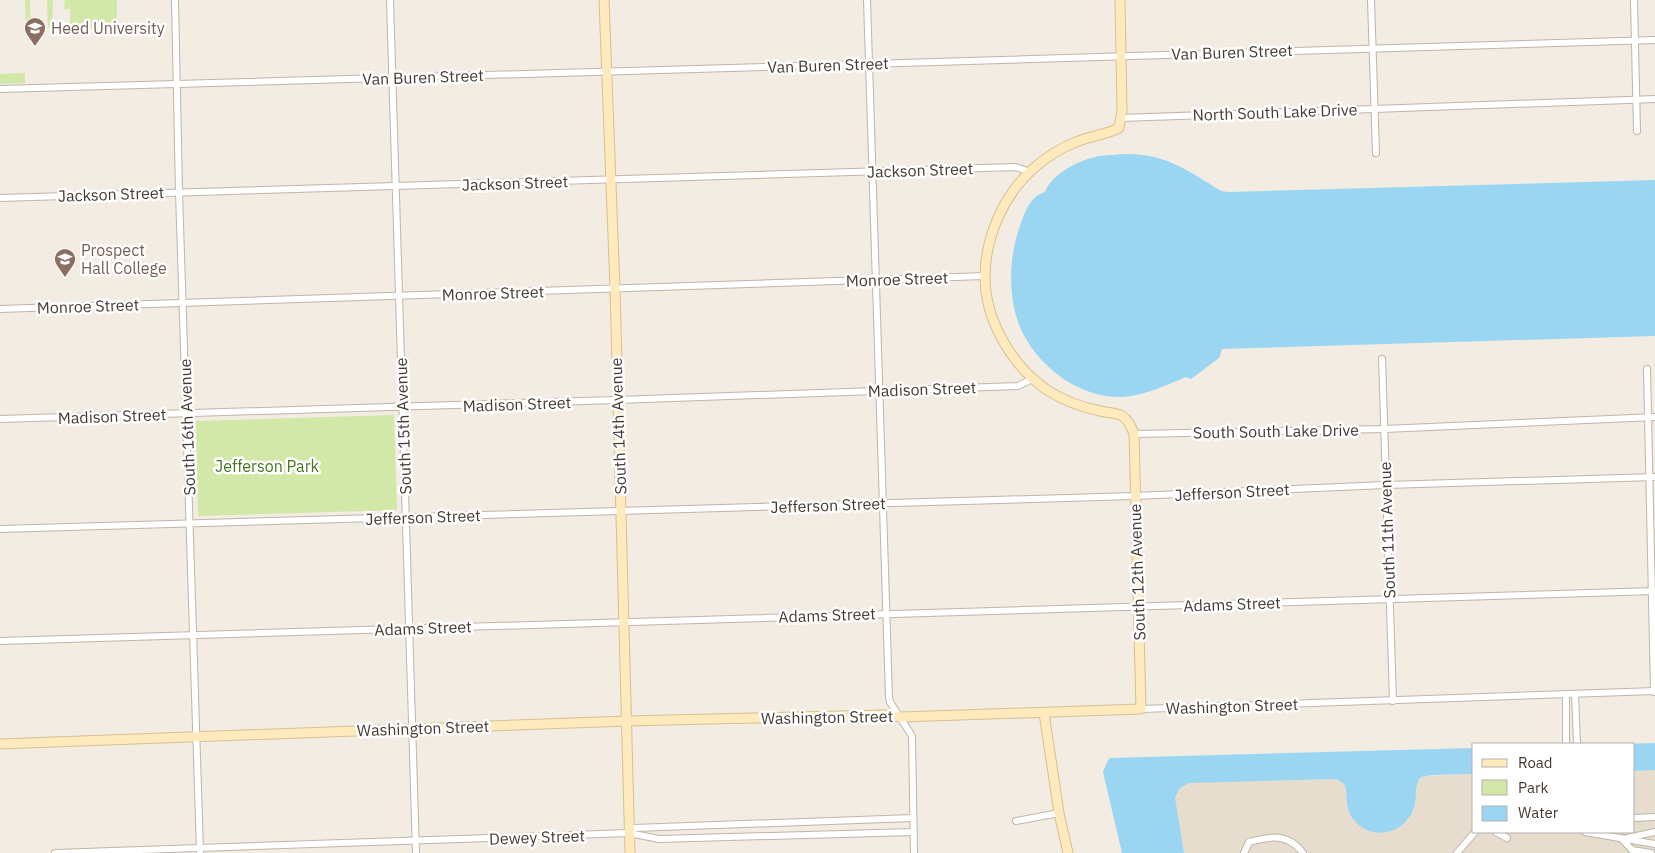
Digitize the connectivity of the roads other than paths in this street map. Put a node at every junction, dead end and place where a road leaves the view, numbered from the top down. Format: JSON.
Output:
{"nodes":[{"id":1,"x":175,"y":0,"type":"edge"},
{"id":2,"x":390,"y":0,"type":"edge"},
{"id":3,"x":604,"y":0,"type":"edge"},
{"id":4,"x":867,"y":0,"type":"edge"},
{"id":5,"x":1120,"y":0,"type":"edge"},
{"id":6,"x":1371,"y":0,"type":"edge"},
{"id":7,"x":1634,"y":0,"type":"edge"},
{"id":8,"x":1635,"y":40,"type":"junction"},
{"id":9,"x":1655,"y":40,"type":"edge"},
{"id":10,"x":1372,"y":48,"type":"junction"},
{"id":11,"x":1122,"y":56,"type":"junction"},
{"id":12,"x":870,"y":64,"type":"junction"},
{"id":13,"x":607,"y":71,"type":"junction"},
{"id":14,"x":392,"y":78,"type":"junction"},
{"id":15,"x":178,"y":84,"type":"junction"},
{"id":16,"x":0,"y":89,"type":"edge"},
{"id":17,"x":1655,"y":99,"type":"edge"},
{"id":18,"x":1637,"y":100,"type":"junction"},
{"id":19,"x":1375,"y":108,"type":"junction"},
{"id":20,"x":1121,"y":118,"type":"junction"},
{"id":21,"x":1637,"y":131,"type":"dead end"},
{"id":22,"x":1376,"y":153,"type":"dead end"},
{"id":23,"x":872,"y":171,"type":"junction"},
{"id":24,"x":1030,"y":172,"type":"junction"},
{"id":25,"x":610,"y":180,"type":"junction"},
{"id":26,"x":396,"y":187,"type":"junction"},
{"id":27,"x":179,"y":192,"type":"junction"},
{"id":28,"x":0,"y":198,"type":"edge"},
{"id":29,"x":985,"y":276,"type":"junction"},
{"id":30,"x":875,"y":279,"type":"junction"},
{"id":31,"x":615,"y":290,"type":"junction"},
{"id":32,"x":399,"y":296,"type":"junction"},
{"id":33,"x":184,"y":303,"type":"junction"},
{"id":34,"x":0,"y":309,"type":"edge"},
{"id":35,"x":1382,"y":359,"type":"dead end"},
{"id":36,"x":1648,"y":369,"type":"dead end"},
{"id":37,"x":1032,"y":379,"type":"junction"},
{"id":38,"x":878,"y":391,"type":"junction"},
{"id":39,"x":617,"y":400,"type":"junction"},
{"id":40,"x":403,"y":407,"type":"junction"},
{"id":41,"x":187,"y":414,"type":"junction"},
{"id":42,"x":1652,"y":417,"type":"edge"},
{"id":43,"x":0,"y":419,"type":"edge"},
{"id":44,"x":1384,"y":429,"type":"junction"},
{"id":45,"x":1134,"y":434,"type":"junction"},
{"id":46,"x":1652,"y":477,"type":"edge"},
{"id":47,"x":1386,"y":485,"type":"junction"},
{"id":48,"x":1134,"y":496,"type":"junction"},
{"id":49,"x":882,"y":503,"type":"junction"},
{"id":50,"x":621,"y":512,"type":"junction"},
{"id":51,"x":406,"y":518,"type":"junction"},
{"id":52,"x":190,"y":524,"type":"junction"},
{"id":53,"x":0,"y":530,"type":"edge"},
{"id":54,"x":1654,"y":591,"type":"edge"},
{"id":55,"x":1390,"y":599,"type":"junction"},
{"id":56,"x":1138,"y":607,"type":"junction"},
{"id":57,"x":886,"y":613,"type":"junction"},
{"id":58,"x":625,"y":621,"type":"junction"},
{"id":59,"x":410,"y":629,"type":"junction"},
{"id":60,"x":192,"y":634,"type":"junction"},
{"id":61,"x":0,"y":641,"type":"edge"},
{"id":62,"x":1655,"y":692,"type":"edge"},
{"id":63,"x":1575,"y":694,"type":"junction"},
{"id":64,"x":1566,"y":695,"type":"junction"},
{"id":65,"x":1392,"y":700,"type":"junction"},
{"id":66,"x":1141,"y":709,"type":"junction"},
{"id":67,"x":1044,"y":713,"type":"junction"},
{"id":68,"x":901,"y":717,"type":"junction"},
{"id":69,"x":627,"y":721,"type":"junction"},
{"id":70,"x":412,"y":729,"type":"junction"},
{"id":71,"x":195,"y":736,"type":"junction"},
{"id":72,"x":1566,"y":743,"type":"edge"},
{"id":73,"x":1577,"y":743,"type":"edge"},
{"id":74,"x":0,"y":744,"type":"edge"},
{"id":75,"x":1059,"y":813,"type":"junction"},
{"id":76,"x":1655,"y":817,"type":"edge"},
{"id":77,"x":913,"y":818,"type":"junction"},
{"id":78,"x":1635,"y":818,"type":"edge"},
{"id":79,"x":1016,"y":821,"type":"dead end"},
{"id":80,"x":914,"y":832,"type":"junction"},
{"id":81,"x":1655,"y":832,"type":"edge"},
{"id":82,"x":1474,"y":833,"type":"edge"},
{"id":83,"x":1498,"y":833,"type":"edge"},
{"id":84,"x":1590,"y":833,"type":"edge"},
{"id":85,"x":629,"y":834,"type":"junction"},
{"id":86,"x":1507,"y":838,"type":"dead end"},
{"id":87,"x":1622,"y":839,"type":"junction"},
{"id":88,"x":416,"y":841,"type":"junction"},
{"id":89,"x":1655,"y":844,"type":"edge"},
{"id":90,"x":200,"y":851,"type":"edge"},
{"id":91,"x":54,"y":853,"type":"edge"},
{"id":92,"x":416,"y":853,"type":"edge"},
{"id":93,"x":630,"y":853,"type":"edge"},
{"id":94,"x":914,"y":853,"type":"edge"},
{"id":95,"x":1068,"y":853,"type":"edge"},
{"id":96,"x":1244,"y":853,"type":"edge"},
{"id":97,"x":1303,"y":853,"type":"edge"},
{"id":98,"x":1457,"y":853,"type":"edge"},
{"id":99,"x":1651,"y":853,"type":"edge"}],
"edges":[{"from":1,"to":15,"type":"street","name":"South 16th Avenue"},
{"from":2,"to":14,"type":"street","name":"South 15th Avenue"},
{"from":3,"to":13,"type":"street","name":"South 14th Avenue"},
{"from":4,"to":12,"type":"street"},
{"from":5,"to":11,"type":"street"},
{"from":6,"to":10,"type":"street"},
{"from":7,"to":8,"type":"street"},
{"from":8,"to":9,"type":"street","name":"Van Buren Street"},
{"from":8,"to":10,"type":"street","name":"Van Buren Street"},
{"from":8,"to":18,"type":"street"},
{"from":10,"to":11,"type":"street","name":"Van Buren Street"},
{"from":10,"to":19,"type":"street"},
{"from":11,"to":12,"type":"street","name":"Van Buren Street"},
{"from":11,"to":20,"type":"street"},
{"from":12,"to":13,"type":"street","name":"Van Buren Street"},
{"from":12,"to":23,"type":"street"},
{"from":13,"to":14,"type":"street","name":"Van Buren Street"},
{"from":13,"to":25,"type":"street","name":"South 14th Avenue"},
{"from":14,"to":15,"type":"street","name":"Van Buren Street"},
{"from":14,"to":26,"type":"street","name":"South 15th Avenue"},
{"from":15,"to":16,"type":"street","name":"Van Buren Street"},
{"from":15,"to":27,"type":"street","name":"South 16th Avenue"},
{"from":17,"to":18,"type":"street","name":"North South Lake Drive"},
{"from":18,"to":19,"type":"street","name":"North South Lake Drive"},
{"from":18,"to":21,"type":"street"},
{"from":19,"to":20,"type":"street","name":"North South Lake Drive"},
{"from":19,"to":22,"type":"street"},
{"from":20,"to":24,"type":"street"},
{"from":23,"to":24,"type":"street","name":"Jackson Street"},
{"from":23,"to":25,"type":"street","name":"Jackson Street"},
{"from":23,"to":30,"type":"street"},
{"from":24,"to":29,"type":"street"},
{"from":25,"to":26,"type":"street","name":"Jackson Street"},
{"from":25,"to":31,"type":"street","name":"South 14th Avenue"},
{"from":26,"to":27,"type":"street","name":"Jackson Street"},
{"from":26,"to":32,"type":"street","name":"South 15th Avenue"},
{"from":27,"to":28,"type":"street","name":"Jackson Street"},
{"from":27,"to":33,"type":"street","name":"South 16th Avenue"},
{"from":29,"to":30,"type":"street","name":"Monroe Street"},
{"from":29,"to":37,"type":"street"},
{"from":30,"to":31,"type":"street","name":"Monroe Street"},
{"from":30,"to":38,"type":"street"},
{"from":31,"to":32,"type":"street","name":"Monroe Street"},
{"from":31,"to":39,"type":"street","name":"South 14th Avenue"},
{"from":32,"to":33,"type":"street","name":"Monroe Street"},
{"from":32,"to":40,"type":"street","name":"South 15th Avenue"},
{"from":33,"to":34,"type":"street","name":"Monroe Street"},
{"from":33,"to":41,"type":"street","name":"South 16th Avenue"},
{"from":35,"to":44,"type":"street","name":"South 11th Avenue"},
{"from":36,"to":42,"type":"street"},
{"from":37,"to":38,"type":"street","name":"Madison Street"},
{"from":37,"to":45,"type":"street"},
{"from":38,"to":39,"type":"street","name":"Madison Street"},
{"from":38,"to":49,"type":"street"},
{"from":39,"to":40,"type":"street","name":"Madison Street"},
{"from":39,"to":50,"type":"street","name":"South 14th Avenue"},
{"from":40,"to":41,"type":"street","name":"Madison Street"},
{"from":40,"to":51,"type":"street","name":"South 15th Avenue"},
{"from":41,"to":43,"type":"street","name":"Madison Street"},
{"from":41,"to":52,"type":"street","name":"South 16th Avenue"},
{"from":42,"to":44,"type":"street","name":"South South Lake Drive"},
{"from":42,"to":46,"type":"street"},
{"from":44,"to":45,"type":"street","name":"South South Lake Drive"},
{"from":44,"to":47,"type":"street","name":"South 11th Avenue"},
{"from":45,"to":48,"type":"street","name":"South 12th Avenue"},
{"from":46,"to":47,"type":"street","name":"Jefferson Street"},
{"from":46,"to":54,"type":"street"},
{"from":47,"to":48,"type":"street","name":"Jefferson Street"},
{"from":47,"to":55,"type":"street","name":"South 11th Avenue"},
{"from":48,"to":49,"type":"street","name":"Jefferson Street"},
{"from":48,"to":56,"type":"street","name":"South 12th Avenue"},
{"from":49,"to":50,"type":"street","name":"Jefferson Street"},
{"from":49,"to":57,"type":"street"},
{"from":50,"to":51,"type":"street","name":"Jefferson Street"},
{"from":50,"to":58,"type":"street","name":"South 14th Avenue"},
{"from":51,"to":52,"type":"street","name":"Jefferson Street"},
{"from":51,"to":59,"type":"street","name":"South 15th Avenue"},
{"from":52,"to":53,"type":"street","name":"Jefferson Street"},
{"from":52,"to":60,"type":"street","name":"South 16th Avenue"},
{"from":54,"to":55,"type":"street","name":"Adams Street"},
{"from":54,"to":62,"type":"street"},
{"from":55,"to":56,"type":"street","name":"Adams Street"},
{"from":55,"to":65,"type":"street","name":"South 11th Avenue"},
{"from":56,"to":57,"type":"street","name":"Adams Street"},
{"from":56,"to":66,"type":"street","name":"South 12th Avenue"},
{"from":57,"to":58,"type":"street","name":"Adams Street"},
{"from":57,"to":68,"type":"street"},
{"from":58,"to":59,"type":"street","name":"Adams Street"},
{"from":58,"to":69,"type":"street","name":"South 14th Avenue"},
{"from":59,"to":60,"type":"street","name":"Adams Street"},
{"from":59,"to":70,"type":"street","name":"South 15th Avenue"},
{"from":60,"to":61,"type":"street","name":"Adams Street"},
{"from":60,"to":71,"type":"street","name":"South 16th Avenue"},
{"from":62,"to":63,"type":"street","name":"Washington Street"},
{"from":63,"to":64,"type":"street","name":"Washington Street"},
{"from":63,"to":73,"type":"street"},
{"from":64,"to":65,"type":"street","name":"Washington Street"},
{"from":64,"to":72,"type":"street"},
{"from":65,"to":66,"type":"street","name":"Washington Street"},
{"from":66,"to":67,"type":"street","name":"Washington Street"},
{"from":67,"to":68,"type":"street","name":"Washington Street"},
{"from":67,"to":75,"type":"street"},
{"from":68,"to":69,"type":"street","name":"Washington Street"},
{"from":68,"to":77,"type":"street"},
{"from":69,"to":70,"type":"street","name":"Washington Street"},
{"from":69,"to":85,"type":"street","name":"South 14th Avenue"},
{"from":70,"to":71,"type":"street","name":"Washington Street"},
{"from":70,"to":88,"type":"street","name":"South 15th Avenue"},
{"from":71,"to":74,"type":"street","name":"Washington Street"},
{"from":71,"to":90,"type":"street","name":"South 16th Avenue"},
{"from":75,"to":79,"type":"street"},
{"from":75,"to":95,"type":"street"},
{"from":76,"to":78,"type":"street"},
{"from":77,"to":80,"type":"street"},
{"from":77,"to":85,"type":"street","name":"Dewey Street"},
{"from":80,"to":85,"type":"street","name":"Dewey Street"},
{"from":80,"to":94,"type":"street"},
{"from":81,"to":87,"type":"street"},
{"from":82,"to":98,"type":"street"},
{"from":83,"to":86,"type":"street"},
{"from":84,"to":87,"type":"street"},
{"from":85,"to":88,"type":"street","name":"Dewey Street"},
{"from":85,"to":93,"type":"street","name":"South 14th Avenue"},
{"from":87,"to":89,"type":"street"},
{"from":87,"to":99,"type":"street"},
{"from":88,"to":90,"type":"street","name":"Dewey Street"},
{"from":88,"to":92,"type":"street","name":"South 15th Avenue"},
{"from":90,"to":91,"type":"street","name":"Dewey Street"},
{"from":96,"to":97,"type":"street"}]}
